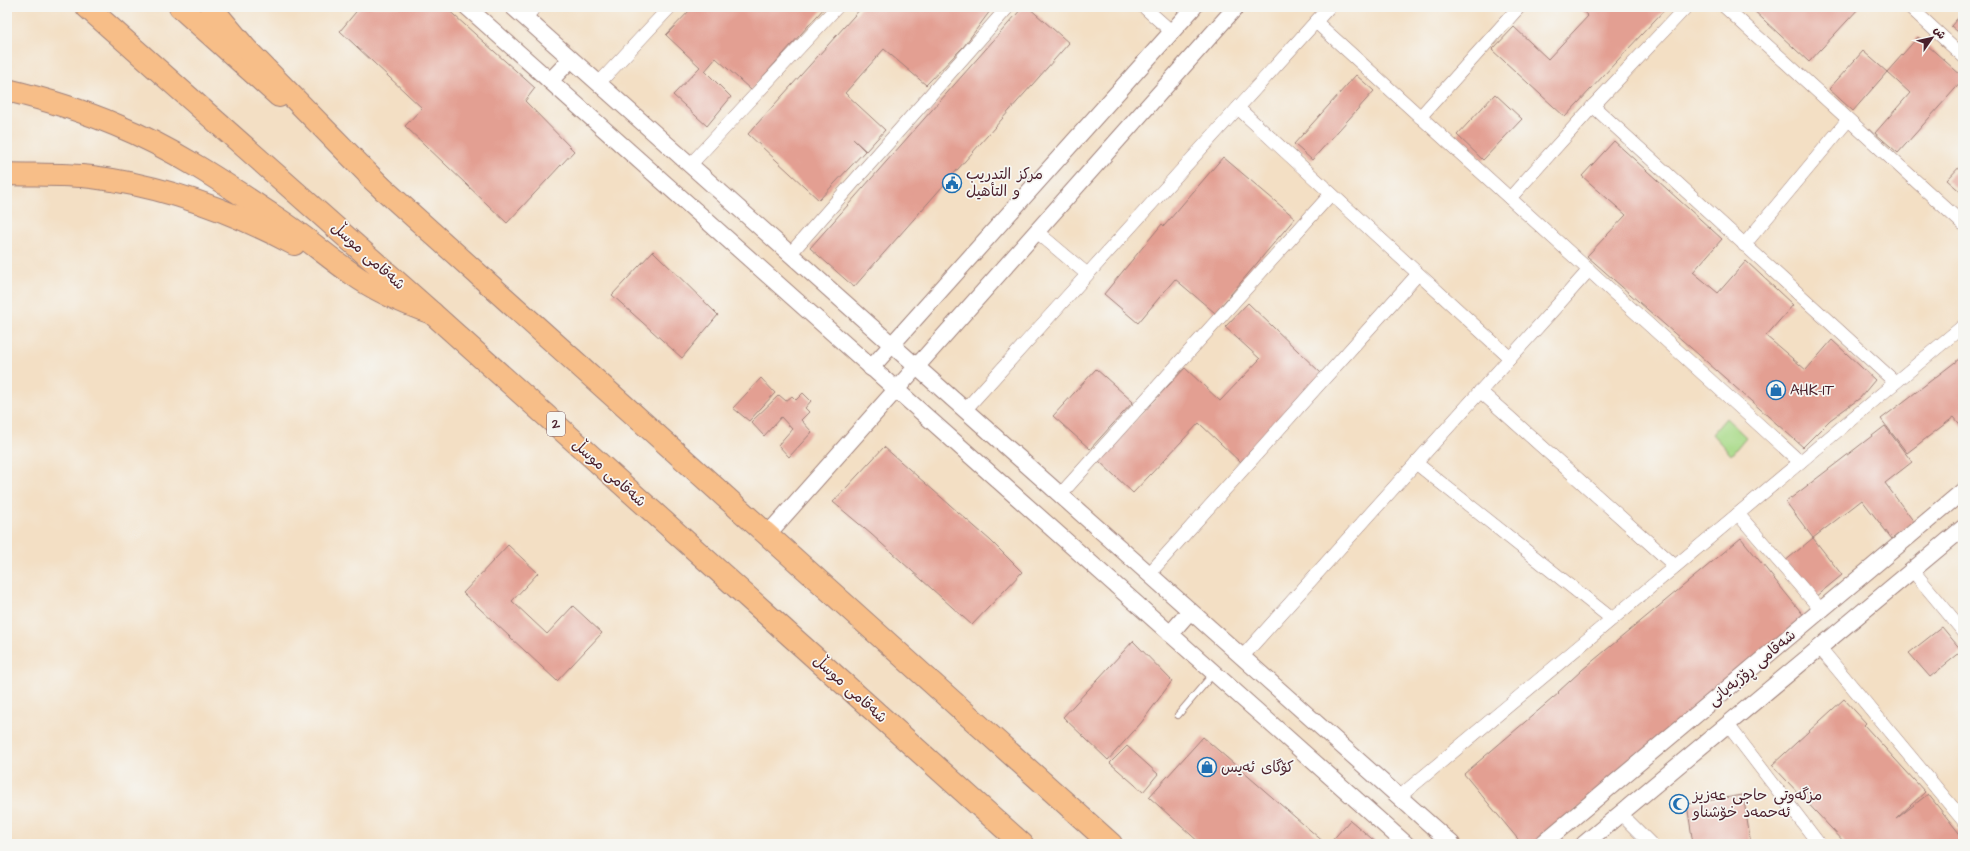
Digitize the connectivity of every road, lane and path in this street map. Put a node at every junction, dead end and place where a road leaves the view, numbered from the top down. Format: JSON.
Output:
{"nodes":[{"id":1,"x":87,"y":7,"type":"edge"},
{"id":2,"x":180,"y":7,"type":"edge"},
{"id":3,"x":211,"y":7,"type":"edge"},
{"id":4,"x":467,"y":7,"type":"edge"},
{"id":5,"x":513,"y":7,"type":"edge"},
{"id":6,"x":670,"y":7,"type":"edge"},
{"id":7,"x":837,"y":7,"type":"edge"},
{"id":8,"x":1008,"y":7,"type":"edge"},
{"id":9,"x":1144,"y":7,"type":"edge"},
{"id":10,"x":1194,"y":7,"type":"edge"},
{"id":11,"x":1236,"y":7,"type":"edge"},
{"id":12,"x":1329,"y":7,"type":"edge"},
{"id":13,"x":1519,"y":7,"type":"edge"},
{"id":14,"x":1686,"y":7,"type":"edge"},
{"id":15,"x":1724,"y":7,"type":"edge"},
{"id":16,"x":1910,"y":7,"type":"edge"},
{"id":17,"x":530,"y":12,"type":"edge"},
{"id":18,"x":1316,"y":22,"type":"junction"},
{"id":19,"x":1172,"y":32,"type":"junction"},
{"id":20,"x":1963,"y":56,"type":"edge"},
{"id":21,"x":571,"y":59,"type":"junction"},
{"id":22,"x":550,"y":81,"type":"junction"},
{"id":23,"x":598,"y":84,"type":"junction"},
{"id":24,"x":7,"y":90,"type":"edge"},
{"id":25,"x":1593,"y":106,"type":"junction"},
{"id":26,"x":1238,"y":108,"type":"junction"},
{"id":27,"x":1420,"y":117,"type":"junction"},
{"id":28,"x":1848,"y":120,"type":"junction"},
{"id":29,"x":690,"y":164,"type":"junction"},
{"id":30,"x":7,"y":174,"type":"edge"},
{"id":31,"x":384,"y":190,"type":"junction"},
{"id":32,"x":1331,"y":194,"type":"junction"},
{"id":33,"x":1510,"y":198,"type":"junction"},
{"id":34,"x":1963,"y":224,"type":"edge"},
{"id":35,"x":1036,"y":231,"type":"junction"},
{"id":36,"x":1744,"y":245,"type":"junction"},
{"id":37,"x":790,"y":254,"type":"junction"},
{"id":38,"x":1589,"y":270,"type":"junction"},
{"id":39,"x":352,"y":274,"type":"junction"},
{"id":40,"x":1087,"y":274,"type":"junction"},
{"id":41,"x":1418,"y":274,"type":"junction"},
{"id":42,"x":432,"y":313,"type":"junction"},
{"id":43,"x":1963,"y":326,"type":"edge"},
{"id":44,"x":892,"y":346,"type":"junction"},
{"id":45,"x":1510,"y":358,"type":"junction"},
{"id":46,"x":916,"y":366,"type":"junction"},
{"id":47,"x":871,"y":368,"type":"junction"},
{"id":48,"x":1895,"y":382,"type":"junction"},
{"id":49,"x":896,"y":390,"type":"junction"},
{"id":50,"x":1480,"y":391,"type":"junction"},
{"id":51,"x":965,"y":410,"type":"junction"},
{"id":52,"x":1800,"y":462,"type":"junction"},
{"id":53,"x":1416,"y":463,"type":"junction"},
{"id":54,"x":1963,"y":491,"type":"edge"},
{"id":55,"x":1060,"y":495,"type":"junction"},
{"id":56,"x":1738,"y":514,"type":"junction"},
{"id":57,"x":1963,"y":528,"type":"edge"},
{"id":58,"x":767,"y":534,"type":"junction"},
{"id":59,"x":1676,"y":566,"type":"junction"},
{"id":60,"x":1912,"y":570,"type":"junction"},
{"id":61,"x":1149,"y":574,"type":"junction"},
{"id":62,"x":1190,"y":610,"type":"junction"},
{"id":63,"x":1821,"y":610,"type":"junction"},
{"id":64,"x":1612,"y":619,"type":"junction"},
{"id":65,"x":1963,"y":631,"type":"edge"},
{"id":66,"x":1170,"y":634,"type":"junction"},
{"id":67,"x":1820,"y":648,"type":"junction"},
{"id":68,"x":1242,"y":657,"type":"junction"},
{"id":69,"x":1214,"y":673,"type":"junction"},
{"id":70,"x":1178,"y":715,"type":"dead end"},
{"id":71,"x":1728,"y":724,"type":"junction"},
{"id":72,"x":1399,"y":797,"type":"junction"},
{"id":73,"x":1621,"y":814,"type":"junction"},
{"id":74,"x":1963,"y":820,"type":"edge"},
{"id":75,"x":1022,"y":844,"type":"edge"},
{"id":76,"x":1111,"y":844,"type":"edge"},
{"id":77,"x":1406,"y":844,"type":"edge"},
{"id":78,"x":1452,"y":844,"type":"edge"},
{"id":79,"x":1542,"y":844,"type":"edge"},
{"id":80,"x":1584,"y":844,"type":"edge"},
{"id":81,"x":1651,"y":844,"type":"edge"},
{"id":82,"x":1819,"y":844,"type":"edge"}],
"edges":[{"from":1,"to":42,"type":"highway","name":"شەقامی موسڵ","number":"2"},
{"from":2,"to":31,"type":"highway"},
{"from":3,"to":31,"type":"highway"},
{"from":4,"to":22,"type":"street"},
{"from":5,"to":17,"type":"street"},
{"from":6,"to":23,"type":"street"},
{"from":7,"to":29,"type":"street"},
{"from":8,"to":37,"type":"street"},
{"from":9,"to":19,"type":"street"},
{"from":10,"to":19,"type":"street"},
{"from":11,"to":35,"type":"street"},
{"from":12,"to":18,"type":"street"},
{"from":13,"to":27,"type":"street"},
{"from":14,"to":25,"type":"street"},
{"from":15,"to":28,"type":"street"},
{"from":16,"to":20,"type":"street"},
{"from":17,"to":21,"type":"street"},
{"from":18,"to":26,"type":"street"},
{"from":18,"to":27,"type":"street"},
{"from":19,"to":44,"type":"street"},
{"from":21,"to":22,"type":"street"},
{"from":21,"to":23,"type":"street"},
{"from":22,"to":47,"type":"street"},
{"from":23,"to":29,"type":"street"},
{"from":24,"to":39,"type":"highway"},
{"from":25,"to":33,"type":"street"},
{"from":25,"to":36,"type":"street"},
{"from":26,"to":32,"type":"street"},
{"from":26,"to":40,"type":"street"},
{"from":27,"to":33,"type":"street"},
{"from":28,"to":34,"type":"street"},
{"from":28,"to":36,"type":"street"},
{"from":29,"to":37,"type":"street"},
{"from":30,"to":39,"type":"highway"},
{"from":31,"to":58,"type":"highway"},
{"from":32,"to":41,"type":"street"},
{"from":32,"to":55,"type":"street"},
{"from":33,"to":38,"type":"street"},
{"from":35,"to":40,"type":"street"},
{"from":35,"to":46,"type":"street"},
{"from":36,"to":48,"type":"street"},
{"from":37,"to":44,"type":"street"},
{"from":38,"to":45,"type":"street"},
{"from":38,"to":52,"type":"street"},
{"from":39,"to":42,"type":"highway"},
{"from":40,"to":51,"type":"street"},
{"from":41,"to":45,"type":"street"},
{"from":41,"to":61,"type":"street"},
{"from":42,"to":75,"type":"highway","name":"شەقامی موسڵ","number":"2"},
{"from":43,"to":48,"type":"street"},
{"from":44,"to":46,"type":"street"},
{"from":44,"to":47,"type":"street"},
{"from":45,"to":50,"type":"street"},
{"from":46,"to":49,"type":"street"},
{"from":46,"to":51,"type":"street"},
{"from":47,"to":49,"type":"street"},
{"from":48,"to":52,"type":"street"},
{"from":49,"to":58,"type":"street"},
{"from":49,"to":66,"type":"street"},
{"from":50,"to":53,"type":"street"},
{"from":50,"to":59,"type":"street"},
{"from":51,"to":55,"type":"street"},
{"from":52,"to":56,"type":"street"},
{"from":53,"to":64,"type":"street"},
{"from":53,"to":68,"type":"street"},
{"from":54,"to":63,"type":"street","name":"شەقامی ڕۆژبەیانی"},
{"from":55,"to":61,"type":"street"},
{"from":56,"to":59,"type":"street"},
{"from":56,"to":63,"type":"street"},
{"from":57,"to":60,"type":"street","name":"شەقامی ڕۆژبەیانی"},
{"from":58,"to":76,"type":"highway"},
{"from":59,"to":64,"type":"street"},
{"from":60,"to":65,"type":"street"},
{"from":60,"to":67,"type":"street","name":"شەقامی ڕۆژبەیانی"},
{"from":61,"to":62,"type":"street"},
{"from":62,"to":66,"type":"street"},
{"from":62,"to":68,"type":"street"},
{"from":63,"to":79,"type":"street","name":"شەقامی ڕۆژبەیانی"},
{"from":64,"to":72,"type":"street"},
{"from":66,"to":69,"type":"street"},
{"from":67,"to":71,"type":"street","name":"شەقامی ڕۆژبەیانی"},
{"from":67,"to":74,"type":"street"},
{"from":68,"to":72,"type":"street"},
{"from":69,"to":70,"type":"lane"},
{"from":69,"to":77,"type":"street"},
{"from":71,"to":73,"type":"street","name":"شەقامی ڕۆژبەیانی"},
{"from":71,"to":82,"type":"street"},
{"from":72,"to":78,"type":"street"},
{"from":73,"to":80,"type":"street","name":"شەقامی ڕۆژبەیانی"},
{"from":73,"to":81,"type":"street"}]}
